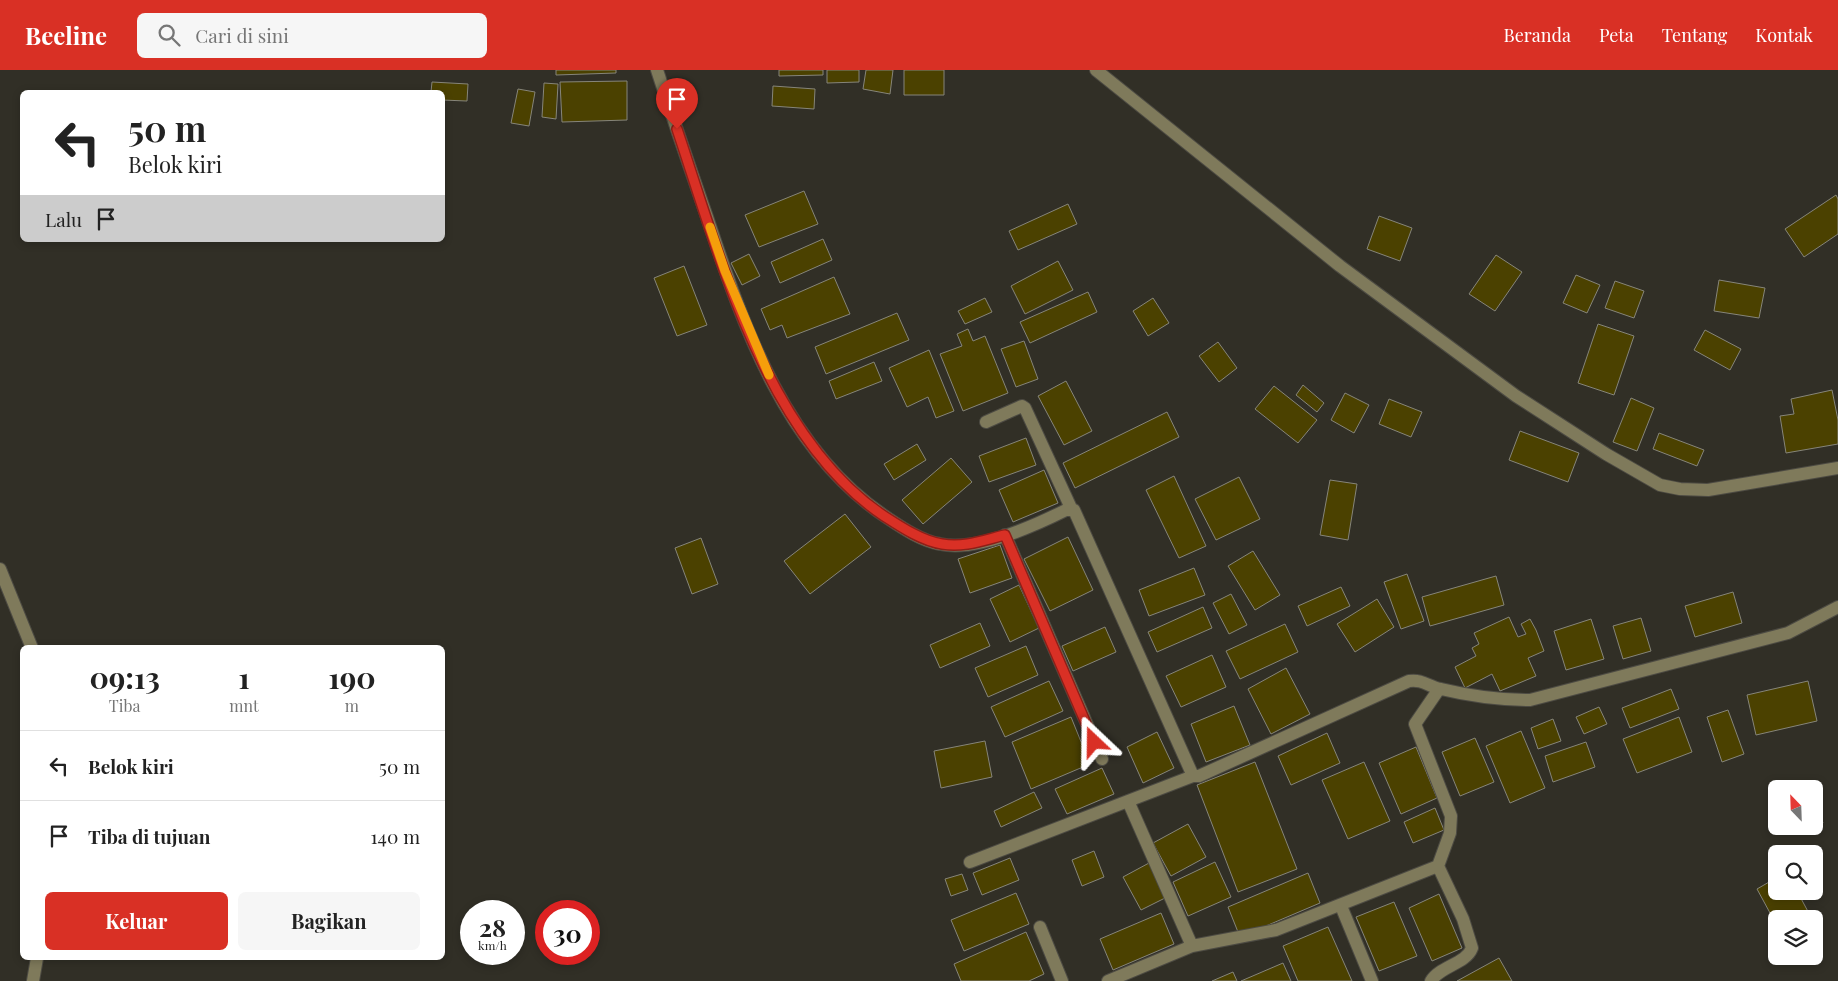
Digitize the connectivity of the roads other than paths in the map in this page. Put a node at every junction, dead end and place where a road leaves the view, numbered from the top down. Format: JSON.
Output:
{"nodes":[{"id":1,"x":657,"y":70,"type":"edge"},
{"id":2,"x":1096,"y":70,"type":"edge"},
{"id":3,"x":986,"y":422,"type":"dead end"},
{"id":4,"x":1838,"y":468,"type":"edge"},
{"id":5,"x":1071,"y":508,"type":"junction"},
{"id":6,"x":1005,"y":535,"type":"junction"},
{"id":7,"x":0,"y":569,"type":"edge"},
{"id":8,"x":1838,"y":607,"type":"edge"},
{"id":9,"x":31,"y":645,"type":"edge"},
{"id":10,"x":1439,"y":689,"type":"junction"},
{"id":11,"x":1102,"y":759,"type":"dead end"},
{"id":12,"x":1193,"y":776,"type":"junction"},
{"id":13,"x":1128,"y":801,"type":"junction"},
{"id":14,"x":970,"y":862,"type":"dead end"},
{"id":15,"x":1438,"y":866,"type":"junction"},
{"id":16,"x":1341,"y":906,"type":"junction"},
{"id":17,"x":1040,"y":927,"type":"dead end"},
{"id":18,"x":1192,"y":946,"type":"junction"},
{"id":19,"x":37,"y":960,"type":"edge"},
{"id":20,"x":33,"y":981,"type":"edge"},
{"id":21,"x":1062,"y":981,"type":"edge"},
{"id":22,"x":1108,"y":981,"type":"edge"},
{"id":23,"x":1372,"y":981,"type":"edge"},
{"id":24,"x":1431,"y":981,"type":"edge"}],
"edges":[{"from":1,"to":6,"type":"street"},
{"from":2,"to":4,"type":"street"},
{"from":3,"to":5,"type":"street"},
{"from":5,"to":6,"type":"street"},
{"from":5,"to":12,"type":"street"},
{"from":6,"to":11,"type":"street"},
{"from":7,"to":9,"type":"street"},
{"from":8,"to":10,"type":"street"},
{"from":10,"to":12,"type":"street"},
{"from":10,"to":15,"type":"street"},
{"from":12,"to":13,"type":"street"},
{"from":13,"to":14,"type":"street"},
{"from":13,"to":18,"type":"street"},
{"from":15,"to":16,"type":"street"},
{"from":15,"to":24,"type":"street"},
{"from":16,"to":18,"type":"street"},
{"from":16,"to":23,"type":"street"},
{"from":17,"to":21,"type":"street"},
{"from":18,"to":22,"type":"street"},
{"from":19,"to":20,"type":"street"}]}
